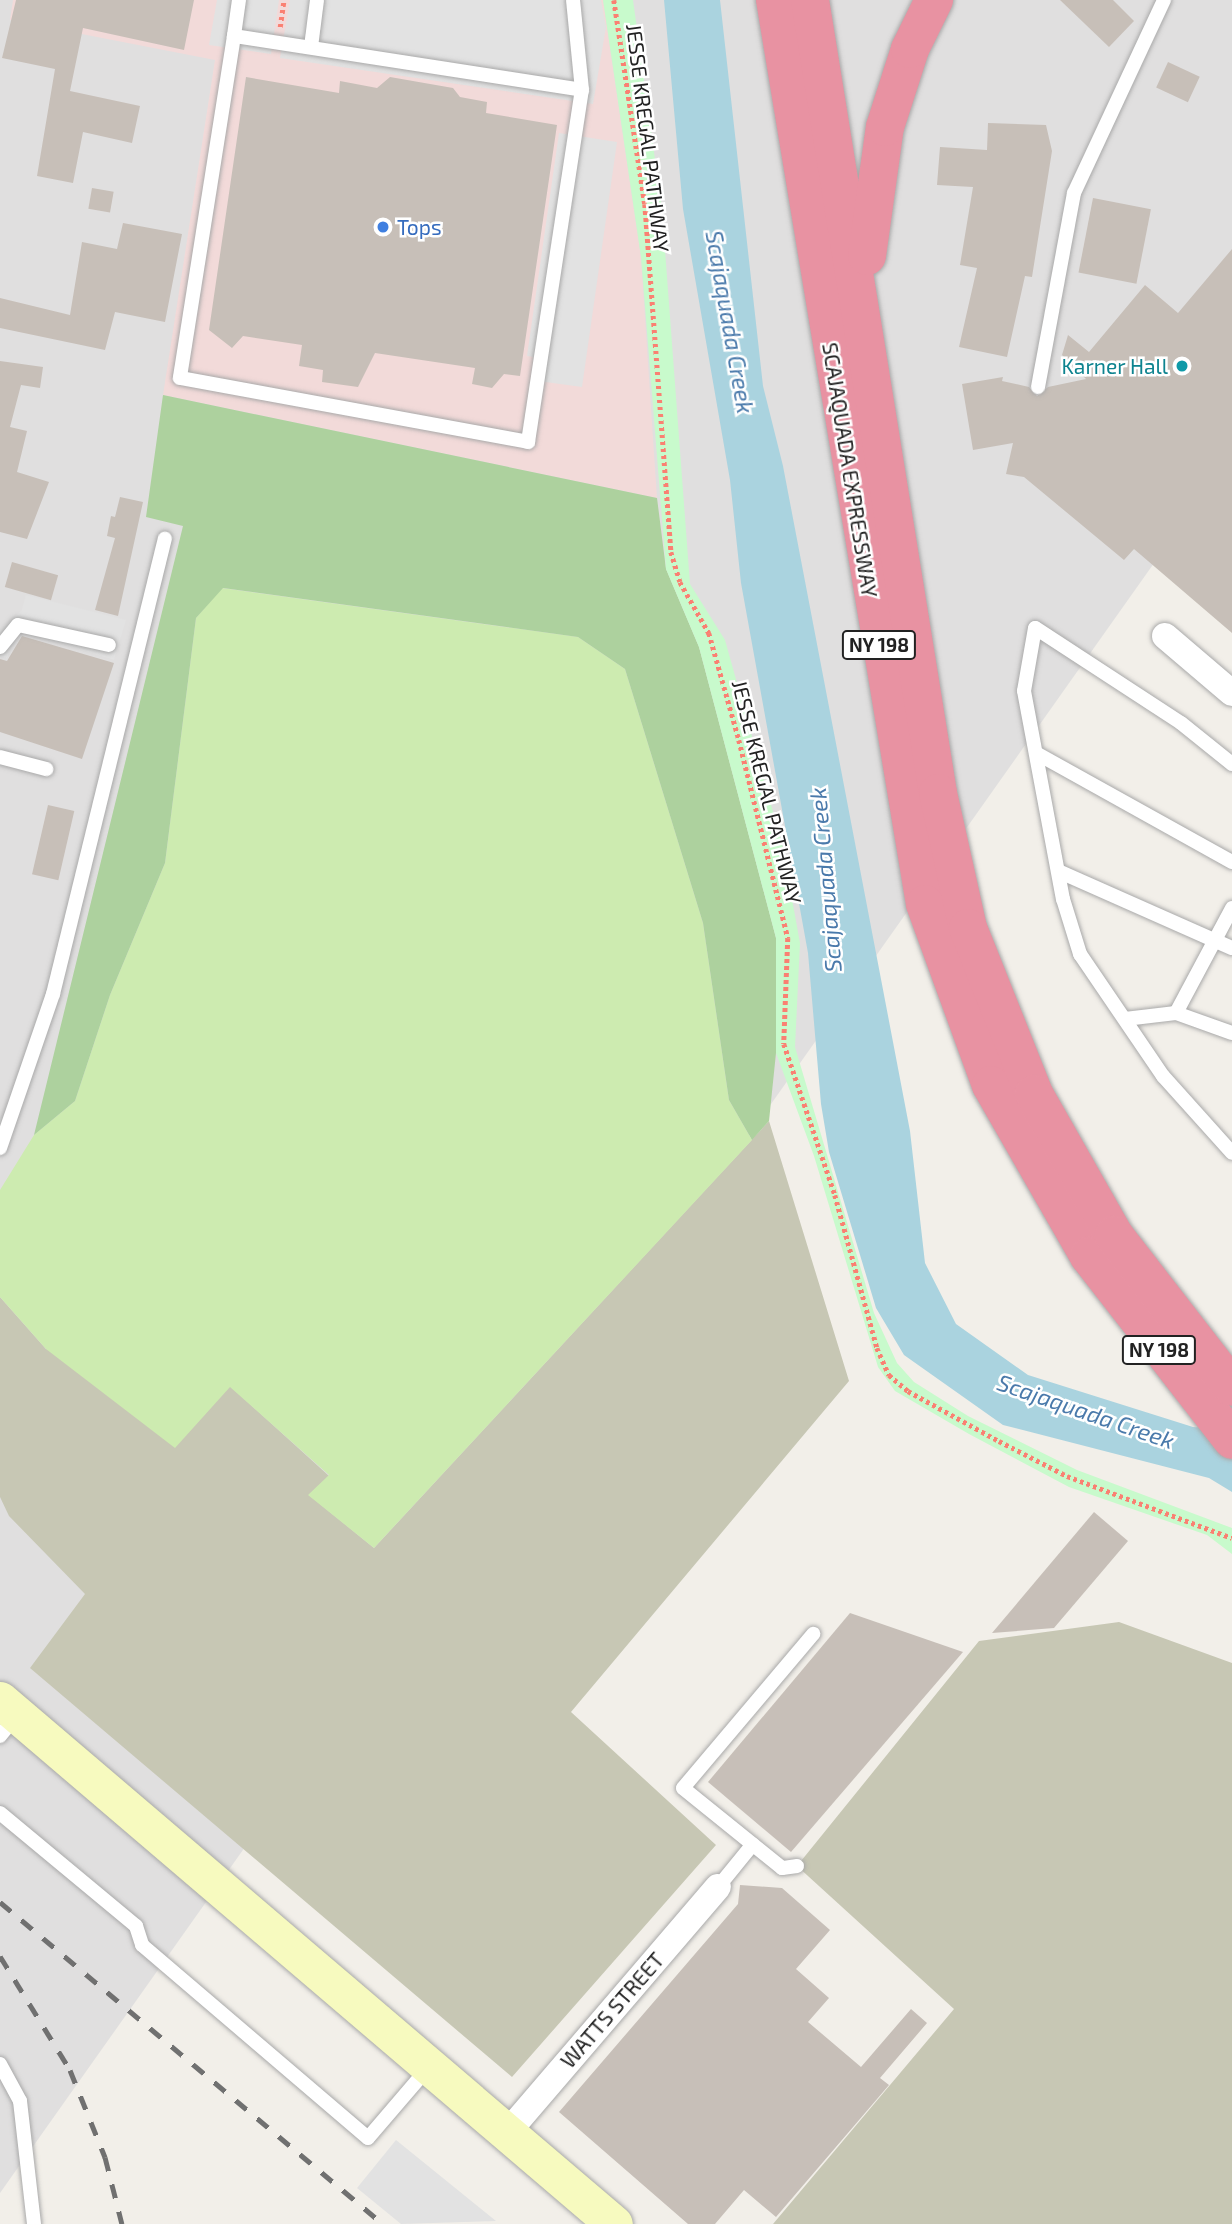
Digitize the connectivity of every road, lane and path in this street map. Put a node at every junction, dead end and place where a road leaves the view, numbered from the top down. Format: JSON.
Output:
{"nodes":[{"id":1,"x":239,"y":0,"type":"edge"},
{"id":2,"x":284,"y":0,"type":"edge"},
{"id":3,"x":317,"y":0,"type":"edge"},
{"id":4,"x":573,"y":0,"type":"edge"},
{"id":5,"x":614,"y":0,"type":"edge"},
{"id":6,"x":775,"y":0,"type":"edge"},
{"id":7,"x":810,"y":0,"type":"edge"},
{"id":8,"x":934,"y":0,"type":"edge"},
{"id":9,"x":1164,"y":0,"type":"edge"},
{"id":10,"x":280,"y":23,"type":"dead end"},
{"id":11,"x":234,"y":36,"type":"junction"},
{"id":12,"x":311,"y":47,"type":"junction"},
{"id":13,"x":582,"y":90,"type":"junction"},
{"id":14,"x":863,"y":314,"type":"junction"},
{"id":15,"x":1038,"y":387,"type":"dead end"},
{"id":16,"x":164,"y":538,"type":"dead end"},
{"id":17,"x":1165,"y":636,"type":"dead end"},
{"id":18,"x":109,"y":645,"type":"dead end"},
{"id":19,"x":0,"y":647,"type":"edge"},
{"id":20,"x":1232,"y":693,"type":"edge"},
{"id":21,"x":1036,"y":753,"type":"junction"},
{"id":22,"x":0,"y":757,"type":"edge"},
{"id":23,"x":1232,"y":764,"type":"edge"},
{"id":24,"x":46,"y":769,"type":"dead end"},
{"id":25,"x":1232,"y":862,"type":"edge"},
{"id":26,"x":1058,"y":871,"type":"junction"},
{"id":27,"x":1232,"y":908,"type":"edge"},
{"id":28,"x":1214,"y":941,"type":"junction"},
{"id":29,"x":1232,"y":948,"type":"edge"},
{"id":30,"x":1176,"y":1013,"type":"junction"},
{"id":31,"x":1125,"y":1019,"type":"junction"},
{"id":32,"x":1232,"y":1032,"type":"edge"},
{"id":33,"x":0,"y":1148,"type":"edge"},
{"id":34,"x":1232,"y":1153,"type":"edge"},
{"id":35,"x":1102,"y":1246,"type":"junction"},
{"id":36,"x":1232,"y":1387,"type":"edge"},
{"id":37,"x":1232,"y":1440,"type":"edge"},
{"id":38,"x":1232,"y":1538,"type":"edge"},
{"id":39,"x":813,"y":1634,"type":"dead end"},
{"id":40,"x":6,"y":1717,"type":"edge"},
{"id":41,"x":0,"y":1813,"type":"edge"},
{"id":42,"x":753,"y":1844,"type":"junction"},
{"id":43,"x":797,"y":1866,"type":"dead end"},
{"id":44,"x":718,"y":1887,"type":"joint"},
{"id":45,"x":0,"y":2064,"type":"edge"},
{"id":46,"x":429,"y":2067,"type":"junction"},
{"id":47,"x":507,"y":2133,"type":"junction"},
{"id":48,"x":34,"y":2224,"type":"edge"},
{"id":49,"x":614,"y":2224,"type":"edge"}],
"edges":[{"from":1,"to":11,"type":"lane"},
{"from":2,"to":10,"type":"path"},
{"from":3,"to":12,"type":"lane"},
{"from":4,"to":13,"type":"lane"},
{"from":5,"to":38,"type":"path","name":"JESSE KREGAL PATHWAY"},
{"from":6,"to":35,"type":"highway","name":"SCAJAQUADA EXPRESSWAY","number":"NY 198"},
{"from":7,"to":14,"type":"highway","name":"SCAJAQUADA EXPRESSWAY","number":"NY 198"},
{"from":8,"to":14,"type":"highway"},
{"from":9,"to":15,"type":"lane"},
{"from":11,"to":12,"type":"lane"},
{"from":11,"to":13,"type":"lane"},
{"from":12,"to":13,"type":"lane"},
{"from":14,"to":35,"type":"highway","name":"SCAJAQUADA EXPRESSWAY","number":"NY 198"},
{"from":16,"to":33,"type":"lane"},
{"from":17,"to":20,"type":"street"},
{"from":18,"to":19,"type":"lane"},
{"from":21,"to":23,"type":"lane"},
{"from":21,"to":25,"type":"lane"},
{"from":21,"to":26,"type":"lane"},
{"from":22,"to":24,"type":"lane"},
{"from":26,"to":28,"type":"lane"},
{"from":26,"to":31,"type":"lane"},
{"from":27,"to":28,"type":"lane"},
{"from":28,"to":29,"type":"lane"},
{"from":28,"to":30,"type":"lane"},
{"from":30,"to":31,"type":"lane"},
{"from":30,"to":32,"type":"lane"},
{"from":31,"to":34,"type":"lane"},
{"from":35,"to":36,"type":"highway","name":"SCAJAQUADA EXPRESSWAY","number":"NY 198"},
{"from":35,"to":37,"type":"highway","name":"SCAJAQUADA EXPRESSWAY","number":"NY 198"},
{"from":39,"to":42,"type":"lane"},
{"from":40,"to":46,"type":"main road"},
{"from":41,"to":46,"type":"lane"},
{"from":42,"to":43,"type":"lane"},
{"from":42,"to":44,"type":"lane"},
{"from":44,"to":47,"type":"street","name":"WATTS STREET"},
{"from":45,"to":48,"type":"lane"},
{"from":46,"to":47,"type":"main road"},
{"from":47,"to":49,"type":"main road"}]}
